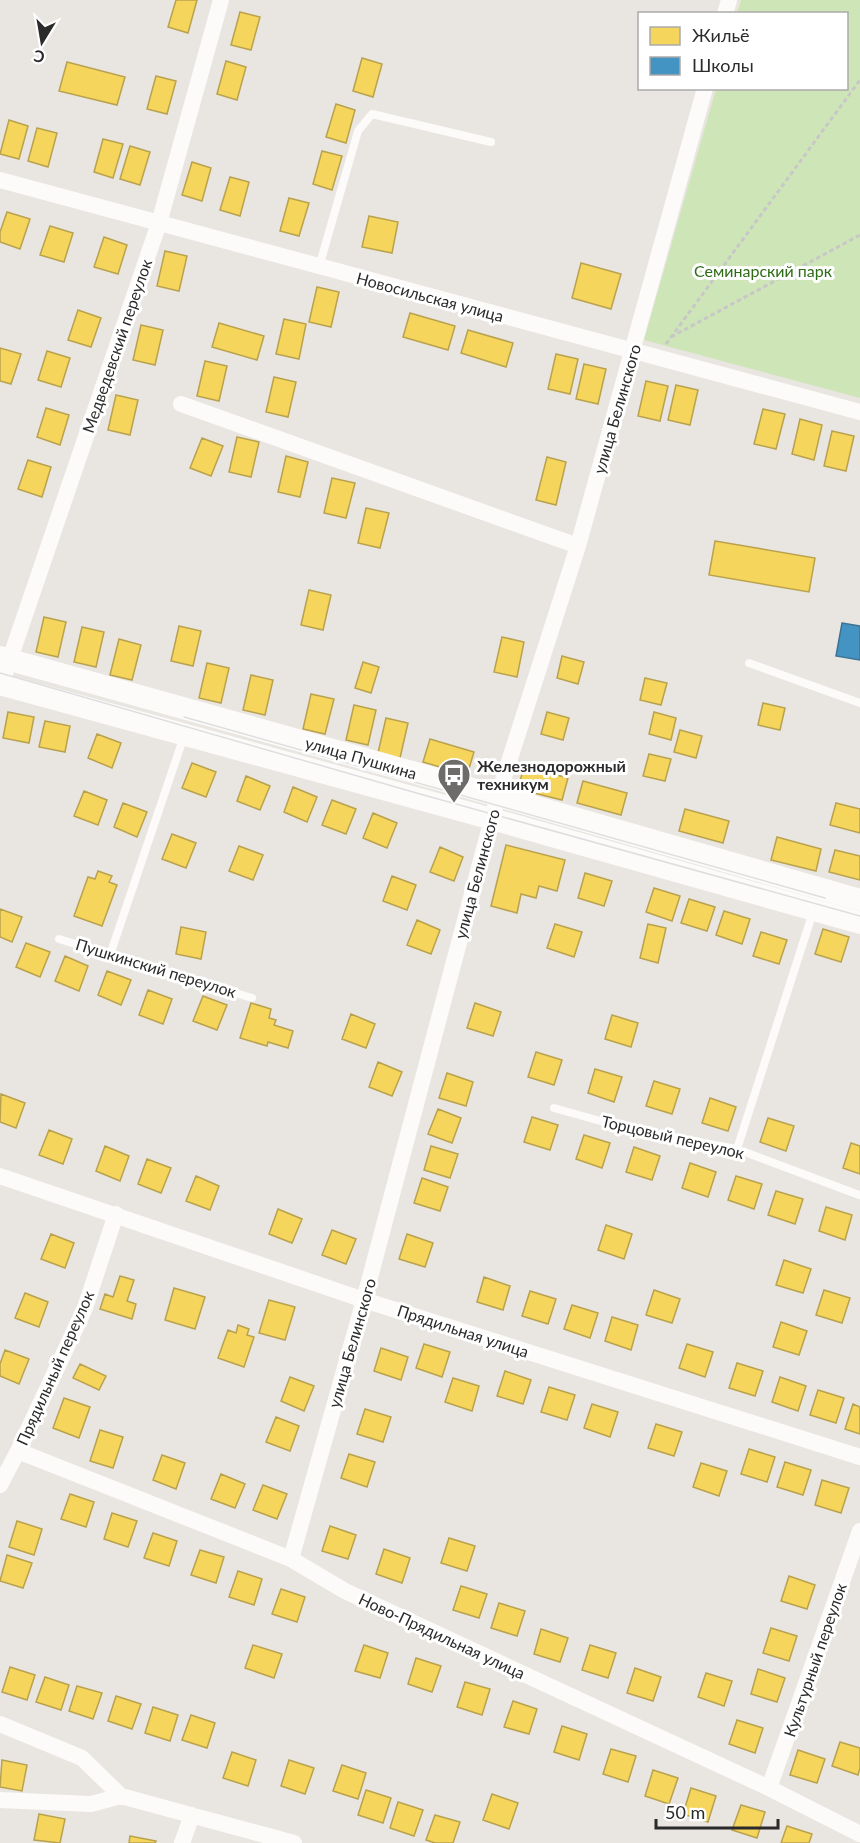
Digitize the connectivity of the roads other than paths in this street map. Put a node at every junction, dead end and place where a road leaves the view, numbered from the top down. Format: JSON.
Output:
{"nodes":[{"id":1,"x":221,"y":0,"type":"edge"},
{"id":2,"x":704,"y":90,"type":"edge"},
{"id":3,"x":491,"y":142,"type":"dead end"},
{"id":4,"x":0,"y":180,"type":"edge"},
{"id":5,"x":159,"y":223,"type":"junction"},
{"id":6,"x":319,"y":267,"type":"junction"},
{"id":7,"x":633,"y":352,"type":"junction"},
{"id":8,"x":181,"y":404,"type":"dead end"},
{"id":9,"x":860,"y":412,"type":"edge"},
{"id":10,"x":578,"y":546,"type":"junction"},
{"id":11,"x":5,"y":659,"type":"edge"},
{"id":12,"x":749,"y":663,"type":"dead end"},
{"id":13,"x":0,"y":685,"type":"edge"},
{"id":14,"x":860,"y":702,"type":"edge"},
{"id":15,"x":184,"y":736,"type":"junction"},
{"id":16,"x":498,"y":796,"type":"junction"},
{"id":17,"x":492,"y":819,"type":"junction"},
{"id":18,"x":860,"y":900,"type":"edge"},
{"id":19,"x":813,"y":910,"type":"junction"},
{"id":20,"x":860,"y":923,"type":"edge"},
{"id":21,"x":59,"y":939,"type":"dead end"},
{"id":22,"x":111,"y":955,"type":"junction"},
{"id":23,"x":252,"y":998,"type":"dead end"},
{"id":24,"x":554,"y":1108,"type":"dead end"},
{"id":25,"x":737,"y":1149,"type":"junction"},
{"id":26,"x":0,"y":1176,"type":"edge"},
{"id":27,"x":859,"y":1195,"type":"edge"},
{"id":28,"x":116,"y":1214,"type":"junction"},
{"id":29,"x":364,"y":1300,"type":"junction"},
{"id":30,"x":18,"y":1451,"type":"junction"},
{"id":31,"x":860,"y":1457,"type":"edge"},
{"id":32,"x":0,"y":1485,"type":"edge"},
{"id":33,"x":860,"y":1531,"type":"edge"},
{"id":34,"x":291,"y":1559,"type":"junction"},
{"id":35,"x":0,"y":1724,"type":"edge"},
{"id":36,"x":769,"y":1788,"type":"junction"},
{"id":37,"x":121,"y":1796,"type":"junction"},
{"id":38,"x":0,"y":1800,"type":"edge"},
{"id":39,"x":192,"y":1815,"type":"junction"},
{"id":40,"x":860,"y":1834,"type":"edge"},
{"id":41,"x":182,"y":1843,"type":"edge"},
{"id":42,"x":294,"y":1843,"type":"edge"}],
"edges":[{"from":1,"to":5,"type":"street","name":"Медведевский переулок"},
{"from":2,"to":7,"type":"street","name":"улица Белинского"},
{"from":3,"to":6,"type":"lane"},
{"from":4,"to":5,"type":"street","name":"Новосильская улица"},
{"from":5,"to":6,"type":"street","name":"Новосильская улица"},
{"from":5,"to":11,"type":"street","name":"Медведевский переулок"},
{"from":6,"to":7,"type":"street","name":"Новосильская улица"},
{"from":7,"to":9,"type":"street","name":"Новосильская улица"},
{"from":7,"to":10,"type":"street","name":"улица Белинского"},
{"from":8,"to":10,"type":"street"},
{"from":10,"to":16,"type":"street","name":"улица Белинского"},
{"from":11,"to":13,"type":"street","name":"Медведевский переулок"},
{"from":11,"to":16,"type":"main road","name":"улица Пушкина"},
{"from":12,"to":14,"type":"lane"},
{"from":13,"to":15,"type":"main road","name":"улица Пушкина"},
{"from":15,"to":17,"type":"main road","name":"улица Пушкина"},
{"from":15,"to":22,"type":"lane"},
{"from":16,"to":17,"type":"street","name":"улица Белинского"},
{"from":16,"to":18,"type":"main road","name":"улица Пушкина"},
{"from":17,"to":19,"type":"main road","name":"улица Пушкина"},
{"from":17,"to":29,"type":"street","name":"улица Белинского"},
{"from":19,"to":20,"type":"main road","name":"улица Пушкина"},
{"from":19,"to":25,"type":"lane"},
{"from":21,"to":22,"type":"lane","name":"Пушкинский переулок"},
{"from":22,"to":23,"type":"lane","name":"Пушкинский переулок"},
{"from":24,"to":25,"type":"lane","name":"Торцовый переулок"},
{"from":25,"to":27,"type":"lane","name":"Торцовый переулок"},
{"from":26,"to":28,"type":"street","name":"Прядильная улица"},
{"from":28,"to":29,"type":"street","name":"Прядильная улица"},
{"from":28,"to":30,"type":"street","name":"Прядильный переулок"},
{"from":29,"to":31,"type":"street","name":"Прядильная улица"},
{"from":29,"to":34,"type":"street","name":"улица Белинского"},
{"from":30,"to":32,"type":"street","name":"Прядильный переулок"},
{"from":30,"to":34,"type":"street","name":"Ново-Прядильная улица"},
{"from":33,"to":36,"type":"street","name":"Культурный переулок"},
{"from":34,"to":36,"type":"street","name":"Ново-Прядильная улица"},
{"from":35,"to":37,"type":"street"},
{"from":36,"to":40,"type":"street","name":"Ново-Прядильная улица"},
{"from":37,"to":38,"type":"street"},
{"from":37,"to":39,"type":"street"},
{"from":39,"to":41,"type":"street"},
{"from":39,"to":42,"type":"street"}]}
